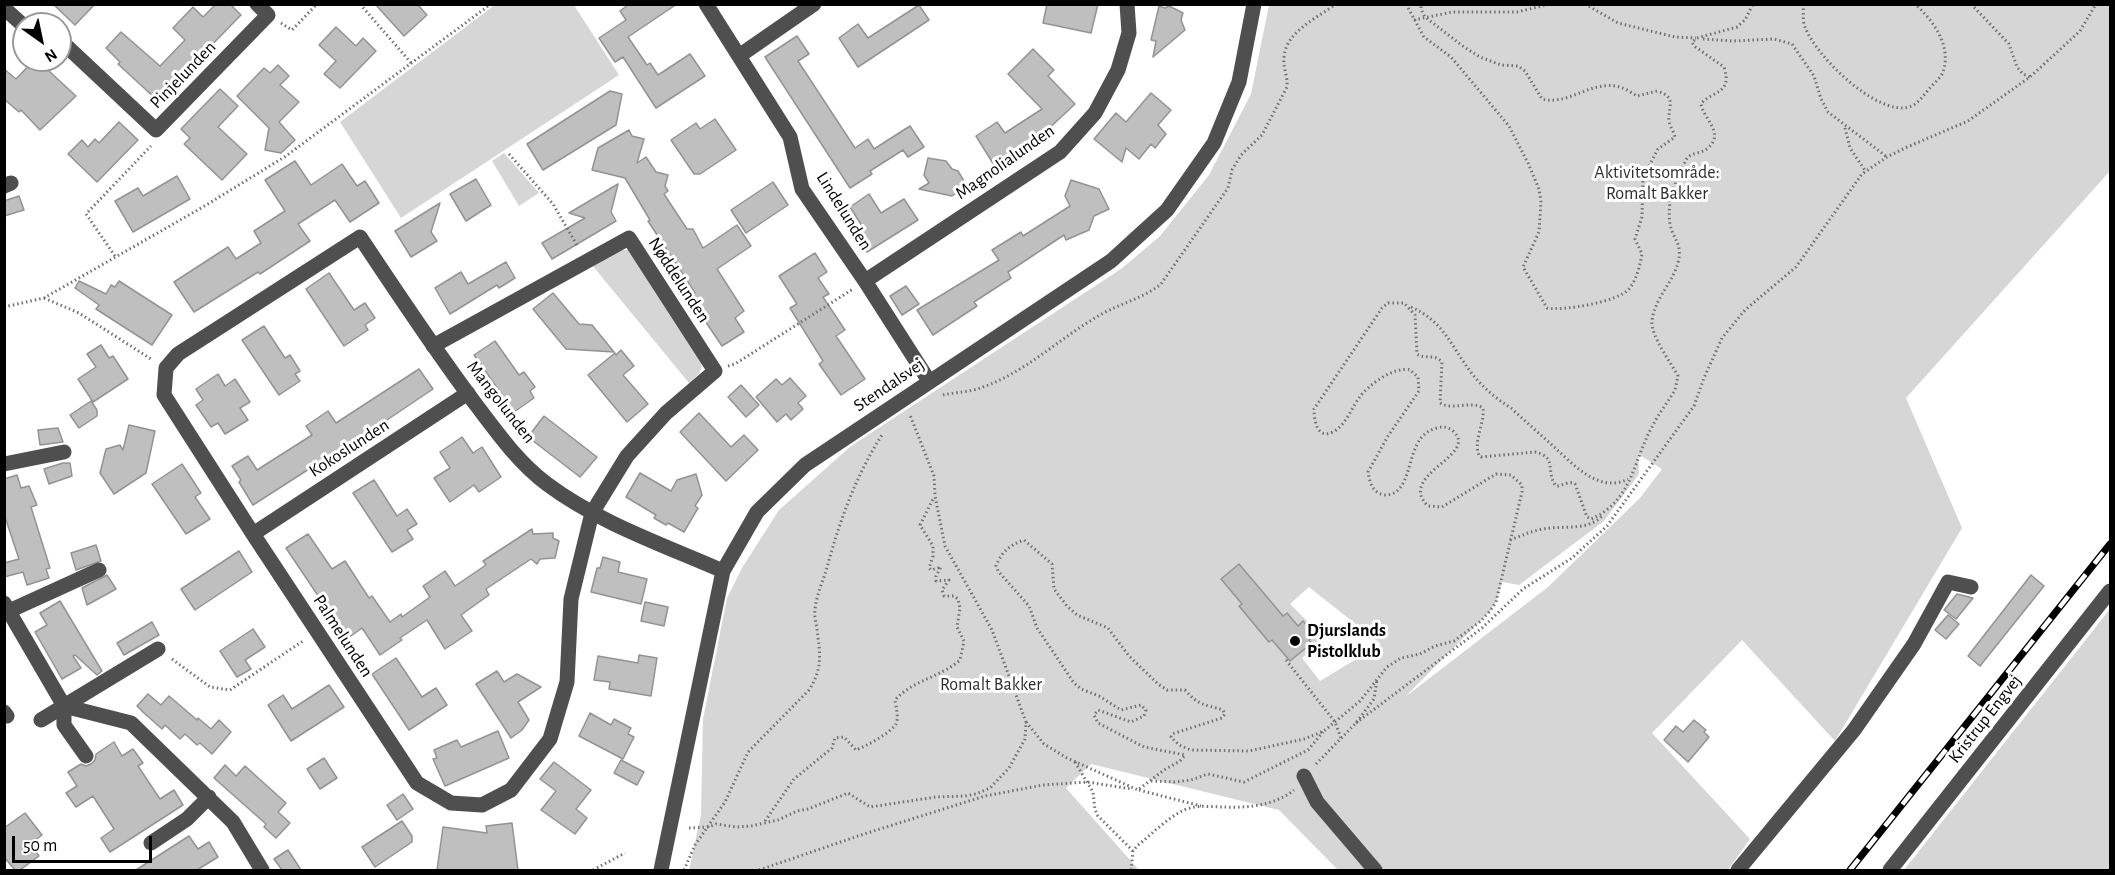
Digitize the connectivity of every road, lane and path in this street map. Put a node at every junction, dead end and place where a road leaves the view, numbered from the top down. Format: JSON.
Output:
{"nodes":[{"id":1,"x":317,"y":4,"type":"edge"},
{"id":2,"x":360,"y":4,"type":"edge"},
{"id":3,"x":491,"y":4,"type":"edge"},
{"id":4,"x":706,"y":4,"type":"edge"},
{"id":5,"x":814,"y":4,"type":"edge"},
{"id":6,"x":1127,"y":4,"type":"edge"},
{"id":7,"x":1254,"y":4,"type":"edge"},
{"id":8,"x":1406,"y":4,"type":"edge"},
{"id":9,"x":1421,"y":4,"type":"edge"},
{"id":10,"x":1550,"y":4,"type":"edge"},
{"id":11,"x":1585,"y":4,"type":"edge"},
{"id":12,"x":1753,"y":4,"type":"edge"},
{"id":13,"x":1803,"y":4,"type":"edge"},
{"id":14,"x":1915,"y":4,"type":"edge"},
{"id":15,"x":1971,"y":4,"type":"edge"},
{"id":16,"x":2096,"y":4,"type":"edge"},
{"id":17,"x":262,"y":10,"type":"edge"},
{"id":18,"x":1425,"y":17,"type":"junction"},
{"id":19,"x":1414,"y":20,"type":"junction"},
{"id":20,"x":1697,"y":38,"type":"junction"},
{"id":21,"x":72,"y":51,"type":"edge"},
{"id":22,"x":739,"y":56,"type":"junction"},
{"id":23,"x":412,"y":64,"type":"junction"},
{"id":24,"x":2030,"y":77,"type":"junction"},
{"id":25,"x":1844,"y":126,"type":"junction"},
{"id":26,"x":156,"y":130,"type":"junction"},
{"id":27,"x":509,"y":154,"type":"dead end"},
{"id":28,"x":1887,"y":157,"type":"junction"},
{"id":29,"x":1866,"y":172,"type":"junction"},
{"id":30,"x":115,"y":256,"type":"junction"},
{"id":31,"x":587,"y":261,"type":"junction"},
{"id":32,"x":865,"y":281,"type":"junction"},
{"id":33,"x":44,"y":298,"type":"junction"},
{"id":34,"x":1408,"y":306,"type":"junction"},
{"id":35,"x":4,"y":307,"type":"edge"},
{"id":36,"x":434,"y":346,"type":"junction"},
{"id":37,"x":166,"y":368,"type":"junction"},
{"id":38,"x":716,"y":371,"type":"junction"},
{"id":39,"x":929,"y":381,"type":"junction"},
{"id":40,"x":468,"y":393,"type":"junction"},
{"id":41,"x":903,"y":414,"type":"dead end"},
{"id":42,"x":885,"y":431,"type":"dead end"},
{"id":43,"x":64,"y":452,"type":"dead end"},
{"id":44,"x":4,"y":464,"type":"edge"},
{"id":45,"x":1630,"y":478,"type":"junction"},
{"id":46,"x":935,"y":496,"type":"junction"},
{"id":47,"x":1621,"y":509,"type":"junction"},
{"id":48,"x":1608,"y":511,"type":"junction"},
{"id":49,"x":592,"y":513,"type":"junction"},
{"id":50,"x":253,"y":534,"type":"junction"},
{"id":51,"x":1510,"y":540,"type":"junction"},
{"id":52,"x":99,"y":570,"type":"dead end"},
{"id":53,"x":723,"y":571,"type":"junction"},
{"id":54,"x":1971,"y":587,"type":"dead end"},
{"id":55,"x":2110,"y":591,"type":"edge"},
{"id":56,"x":7,"y":607,"type":"edge"},
{"id":57,"x":317,"y":632,"type":"junction"},
{"id":58,"x":158,"y":648,"type":"joint"},
{"id":59,"x":1286,"y":660,"type":"dead end"},
{"id":60,"x":1377,"y":678,"type":"junction"},
{"id":61,"x":64,"y":706,"type":"junction"},
{"id":62,"x":40,"y":720,"type":"dead end"},
{"id":63,"x":1026,"y":722,"type":"junction"},
{"id":64,"x":1335,"y":722,"type":"junction"},
{"id":65,"x":1356,"y":723,"type":"junction"},
{"id":66,"x":1324,"y":731,"type":"junction"},
{"id":67,"x":1341,"y":738,"type":"junction"},
{"id":68,"x":86,"y":756,"type":"dead end"},
{"id":69,"x":1075,"y":762,"type":"junction"},
{"id":70,"x":1304,"y":776,"type":"junction"},
{"id":71,"x":1151,"y":781,"type":"junction"},
{"id":72,"x":1087,"y":782,"type":"junction"},
{"id":73,"x":1138,"y":790,"type":"junction"},
{"id":74,"x":208,"y":797,"type":"junction"},
{"id":75,"x":1201,"y":806,"type":"junction"},
{"id":76,"x":763,"y":823,"type":"junction"},
{"id":77,"x":709,"y":827,"type":"junction"},
{"id":78,"x":689,"y":828,"type":"dead end"},
{"id":79,"x":152,"y":843,"type":"dead end"},
{"id":80,"x":1133,"y":851,"type":"junction"},
{"id":81,"x":625,"y":853,"type":"dead end"},
{"id":82,"x":262,"y":870,"type":"edge"},
{"id":83,"x":593,"y":870,"type":"edge"},
{"id":84,"x":661,"y":870,"type":"edge"},
{"id":85,"x":684,"y":870,"type":"edge"},
{"id":86,"x":759,"y":870,"type":"edge"},
{"id":87,"x":1131,"y":870,"type":"edge"},
{"id":88,"x":1375,"y":870,"type":"edge"},
{"id":89,"x":1738,"y":870,"type":"edge"},
{"id":90,"x":1890,"y":870,"type":"edge"}],
"edges":[{"from":1,"to":17,"type":"path"},
{"from":2,"to":23,"type":"path"},
{"from":3,"to":23,"type":"path"},
{"from":4,"to":22,"type":"street","name":"Lindelunden"},
{"from":5,"to":22,"type":"street"},
{"from":6,"to":32,"type":"street","name":"Magnolialunden"},
{"from":7,"to":39,"type":"street","name":"Stendalsvej"},
{"from":8,"to":19,"type":"path"},
{"from":9,"to":18,"type":"path"},
{"from":10,"to":18,"type":"path"},
{"from":11,"to":20,"type":"path"},
{"from":12,"to":20,"type":"path"},
{"from":13,"to":14,"type":"path"},
{"from":15,"to":24,"type":"path"},
{"from":16,"to":24,"type":"path"},
{"from":17,"to":26,"type":"street","name":"Pinjelunden"},
{"from":18,"to":19,"type":"path"},
{"from":18,"to":19,"type":"path"},
{"from":20,"to":25,"type":"path"},
{"from":20,"to":45,"type":"path"},
{"from":21,"to":26,"type":"street","name":"Pinjelunden"},
{"from":22,"to":32,"type":"street","name":"Lindelunden"},
{"from":23,"to":30,"type":"path"},
{"from":24,"to":28,"type":"path"},
{"from":25,"to":28,"type":"path"},
{"from":25,"to":29,"type":"path"},
{"from":26,"to":30,"type":"path"},
{"from":27,"to":31,"type":"path"},
{"from":28,"to":29,"type":"path"},
{"from":29,"to":47,"type":"path"},
{"from":30,"to":33,"type":"path"},
{"from":31,"to":36,"type":"street","name":"Nøddelunden"},
{"from":31,"to":38,"type":"street","name":"Nøddelunden"},
{"from":32,"to":38,"type":"path"},
{"from":32,"to":39,"type":"street","name":"Lindelunden"},
{"from":33,"to":35,"type":"path"},
{"from":33,"to":37,"type":"path"},
{"from":34,"to":45,"type":"path"},
{"from":34,"to":48,"type":"path"},
{"from":34,"to":51,"type":"path"},
{"from":36,"to":37,"type":"street","name":"Mangolunden"},
{"from":36,"to":40,"type":"street","name":"Mangolunden"},
{"from":37,"to":50,"type":"street","name":"Palmelunden"},
{"from":38,"to":49,"type":"street"},
{"from":39,"to":53,"type":"street","name":"Stendalsvej"},
{"from":40,"to":49,"type":"street","name":"Mangolunden"},
{"from":40,"to":50,"type":"street","name":"Kokoslunden"},
{"from":41,"to":46,"type":"path"},
{"from":42,"to":77,"type":"path"},
{"from":43,"to":44,"type":"street"},
{"from":45,"to":48,"type":"path"},
{"from":46,"to":63,"type":"path"},
{"from":46,"to":76,"type":"path"},
{"from":47,"to":48,"type":"path"},
{"from":47,"to":65,"type":"path"},
{"from":48,"to":51,"type":"path"},
{"from":49,"to":53,"type":"street","name":"Mangolunden"},
{"from":49,"to":57,"type":"street","name":"Palmelunden"},
{"from":50,"to":57,"type":"street","name":"Palmelunden"},
{"from":51,"to":60,"type":"path"},
{"from":52,"to":56,"type":"street"},
{"from":53,"to":84,"type":"street","name":"Stendalsvej"},
{"from":54,"to":89,"type":"street"},
{"from":55,"to":90,"type":"street","name":"Kristrup Engvej"},
{"from":56,"to":61,"type":"street"},
{"from":57,"to":58,"type":"path"},
{"from":58,"to":61,"type":"street"},
{"from":59,"to":64,"type":"path"},
{"from":60,"to":64,"type":"path"},
{"from":60,"to":65,"type":"path"},
{"from":61,"to":62,"type":"street"},
{"from":61,"to":68,"type":"street"},
{"from":61,"to":74,"type":"street"},
{"from":63,"to":69,"type":"path"},
{"from":63,"to":76,"type":"path"},
{"from":64,"to":66,"type":"path"},
{"from":64,"to":67,"type":"path"},
{"from":65,"to":67,"type":"path"},
{"from":66,"to":71,"type":"path"},
{"from":66,"to":71,"type":"path"},
{"from":67,"to":70,"type":"path"},
{"from":69,"to":72,"type":"path"},
{"from":69,"to":73,"type":"path"},
{"from":70,"to":75,"type":"path"},
{"from":70,"to":88,"type":"street"},
{"from":71,"to":73,"type":"path"},
{"from":72,"to":73,"type":"path"},
{"from":72,"to":80,"type":"path"},
{"from":72,"to":86,"type":"path"},
{"from":73,"to":75,"type":"path"},
{"from":74,"to":79,"type":"street"},
{"from":74,"to":82,"type":"street"},
{"from":75,"to":80,"type":"path"},
{"from":76,"to":77,"type":"path"},
{"from":77,"to":78,"type":"path"},
{"from":77,"to":85,"type":"path"},
{"from":80,"to":87,"type":"path"},
{"from":81,"to":83,"type":"path"}]}
